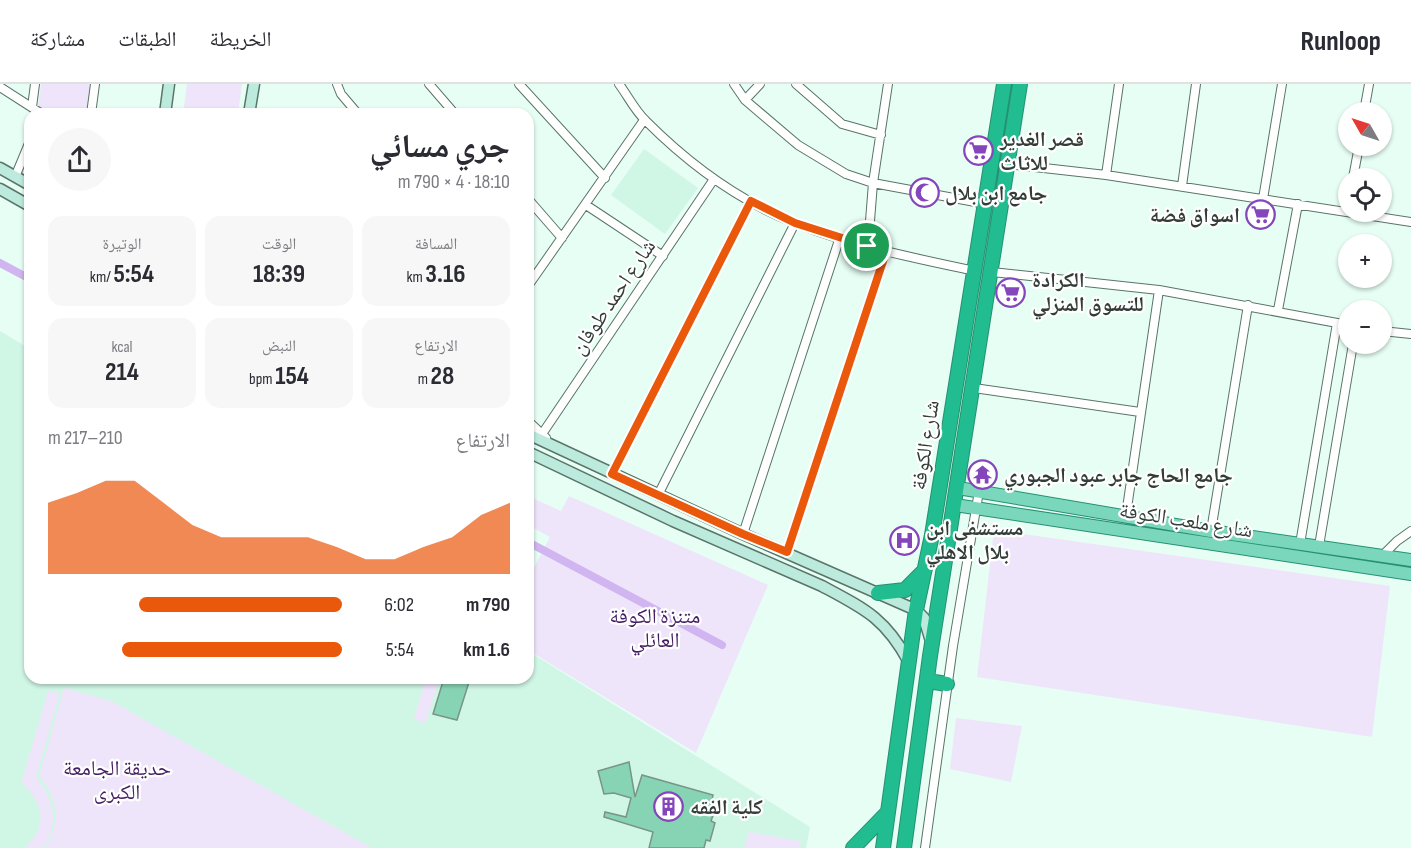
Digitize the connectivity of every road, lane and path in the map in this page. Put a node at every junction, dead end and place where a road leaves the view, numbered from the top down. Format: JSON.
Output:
{"nodes":[{"id":1,"x":35,"y":84,"type":"edge"},
{"id":2,"x":95,"y":84,"type":"edge"},
{"id":3,"x":169,"y":84,"type":"edge"},
{"id":4,"x":254,"y":84,"type":"edge"},
{"id":5,"x":337,"y":84,"type":"edge"},
{"id":6,"x":429,"y":84,"type":"edge"},
{"id":7,"x":519,"y":84,"type":"edge"},
{"id":8,"x":619,"y":84,"type":"edge"},
{"id":9,"x":734,"y":84,"type":"edge"},
{"id":10,"x":760,"y":84,"type":"edge"},
{"id":11,"x":796,"y":84,"type":"edge"},
{"id":12,"x":1004,"y":84,"type":"edge"},
{"id":13,"x":1020,"y":84,"type":"edge"},
{"id":14,"x":1119,"y":84,"type":"edge"},
{"id":15,"x":1196,"y":84,"type":"edge"},
{"id":16,"x":1282,"y":84,"type":"edge"},
{"id":17,"x":1369,"y":84,"type":"edge"},
{"id":18,"x":886,"y":85,"type":"edge"},
{"id":19,"x":0,"y":87,"type":"edge"},
{"id":20,"x":745,"y":100,"type":"junction"},
{"id":21,"x":1366,"y":102,"type":"edge"},
{"id":22,"x":32,"y":107,"type":"joint"},
{"id":23,"x":92,"y":108,"type":"edge"},
{"id":24,"x":166,"y":108,"type":"edge"},
{"id":25,"x":250,"y":108,"type":"edge"},
{"id":26,"x":353,"y":108,"type":"edge"},
{"id":27,"x":449,"y":108,"type":"edge"},
{"id":28,"x":644,"y":120,"type":"junction"},
{"id":29,"x":880,"y":135,"type":"junction"},
{"id":30,"x":24,"y":155,"type":"edge"},
{"id":31,"x":1008,"y":164,"type":"junction"},
{"id":32,"x":0,"y":168,"type":"edge"},
{"id":33,"x":1106,"y":175,"type":"junction"},
{"id":34,"x":15,"y":177,"type":"junction"},
{"id":35,"x":605,"y":178,"type":"junction"},
{"id":36,"x":714,"y":179,"type":"junction"},
{"id":37,"x":24,"y":182,"type":"edge"},
{"id":38,"x":873,"y":183,"type":"junction"},
{"id":39,"x":1182,"y":186,"type":"junction"},
{"id":40,"x":0,"y":189,"type":"edge"},
{"id":41,"x":1263,"y":199,"type":"junction"},
{"id":42,"x":751,"y":201,"type":"junction"},
{"id":43,"x":24,"y":203,"type":"edge"},
{"id":44,"x":986,"y":204,"type":"junction"},
{"id":45,"x":1298,"y":204,"type":"junction"},
{"id":46,"x":586,"y":205,"type":"junction"},
{"id":47,"x":534,"y":206,"type":"edge"},
{"id":48,"x":1338,"y":209,"type":"edge"},
{"id":49,"x":1392,"y":218,"type":"edge"},
{"id":50,"x":1411,"y":222,"type":"edge"},
{"id":51,"x":795,"y":223,"type":"junction"},
{"id":52,"x":840,"y":237,"type":"junction"},
{"id":53,"x":562,"y":238,"type":"junction"},
{"id":54,"x":867,"y":246,"type":"junction"},
{"id":55,"x":886,"y":252,"type":"junction"},
{"id":56,"x":663,"y":256,"type":"junction"},
{"id":57,"x":975,"y":271,"type":"junction"},
{"id":58,"x":992,"y":272,"type":"junction"},
{"id":59,"x":534,"y":278,"type":"edge"},
{"id":60,"x":1159,"y":290,"type":"junction"},
{"id":61,"x":1248,"y":305,"type":"junction"},
{"id":62,"x":1278,"y":310,"type":"junction"},
{"id":63,"x":1337,"y":323,"type":"joint"},
{"id":64,"x":1392,"y":332,"type":"edge"},
{"id":65,"x":1411,"y":334,"type":"edge"},
{"id":66,"x":1351,"y":354,"type":"edge"},
{"id":67,"x":974,"y":388,"type":"junction"},
{"id":68,"x":1140,"y":412,"type":"junction"},
{"id":69,"x":534,"y":427,"type":"edge"},
{"id":70,"x":542,"y":434,"type":"junction"},
{"id":71,"x":534,"y":437,"type":"edge"},
{"id":72,"x":553,"y":446,"type":"junction"},
{"id":73,"x":534,"y":455,"type":"edge"},
{"id":74,"x":612,"y":474,"type":"junction"},
{"id":75,"x":957,"y":489,"type":"junction"},
{"id":76,"x":979,"y":491,"type":"junction"},
{"id":77,"x":658,"y":495,"type":"junction"},
{"id":78,"x":955,"y":505,"type":"junction"},
{"id":79,"x":975,"y":506,"type":"junction"},
{"id":80,"x":1126,"y":515,"type":"junction"},
{"id":81,"x":1211,"y":531,"type":"junction"},
{"id":82,"x":1411,"y":531,"type":"edge"},
{"id":83,"x":951,"y":533,"type":"junction"},
{"id":84,"x":743,"y":534,"type":"junction"},
{"id":85,"x":1232,"y":534,"type":"junction"},
{"id":86,"x":932,"y":535,"type":"junction"},
{"id":87,"x":1259,"y":538,"type":"junction"},
{"id":88,"x":1300,"y":544,"type":"junction"},
{"id":89,"x":1319,"y":546,"type":"junction"},
{"id":90,"x":1230,"y":547,"type":"junction"},
{"id":91,"x":1257,"y":551,"type":"junction"},
{"id":92,"x":787,"y":552,"type":"junction"},
{"id":93,"x":1383,"y":555,"type":"junction"},
{"id":94,"x":1411,"y":560,"type":"edge"},
{"id":95,"x":923,"y":571,"type":"junction"},
{"id":96,"x":1411,"y":574,"type":"edge"},
{"id":97,"x":854,"y":582,"type":"junction"},
{"id":98,"x":878,"y":593,"type":"junction"},
{"id":99,"x":845,"y":598,"type":"junction"},
{"id":100,"x":916,"y":610,"type":"junction"},
{"id":101,"x":930,"y":656,"type":"junction"},
{"id":102,"x":909,"y":663,"type":"junction"},
{"id":103,"x":928,"y":681,"type":"junction"},
{"id":104,"x":947,"y":684,"type":"junction"},
{"id":105,"x":888,"y":812,"type":"junction"},
{"id":106,"x":853,"y":848,"type":"edge"},
{"id":107,"x":883,"y":848,"type":"edge"},
{"id":108,"x":904,"y":848,"type":"edge"},
{"id":109,"x":925,"y":848,"type":"edge"}],
"edges":[{"from":1,"to":22,"type":"street"},
{"from":2,"to":23,"type":"street"},
{"from":3,"to":24,"type":"main road"},
{"from":4,"to":25,"type":"main road"},
{"from":5,"to":26,"type":"street"},
{"from":6,"to":27,"type":"street"},
{"from":7,"to":35,"type":"street"},
{"from":8,"to":28,"type":"street"},
{"from":9,"to":20,"type":"street"},
{"from":10,"to":20,"type":"street"},
{"from":11,"to":29,"type":"street"},
{"from":12,"to":44,"type":"highway","name":"شارع الكوفة"},
{"from":13,"to":31,"type":"highway","name":"شارع الكوفة"},
{"from":14,"to":33,"type":"street"},
{"from":15,"to":39,"type":"street"},
{"from":16,"to":41,"type":"street"},
{"from":17,"to":21,"type":"street"},
{"from":18,"to":29,"type":"street"},
{"from":19,"to":22,"type":"street"},
{"from":20,"to":38,"type":"street"},
{"from":28,"to":35,"type":"street"},
{"from":28,"to":36,"type":"street"},
{"from":29,"to":38,"type":"street"},
{"from":30,"to":34,"type":"street"},
{"from":31,"to":33,"type":"street"},
{"from":31,"to":58,"type":"highway","name":"شارع الكوفة"},
{"from":32,"to":34,"type":"main road"},
{"from":33,"to":39,"type":"street"},
{"from":34,"to":37,"type":"main road"},
{"from":35,"to":46,"type":"street"},
{"from":36,"to":42,"type":"street"},
{"from":36,"to":56,"type":"street","name":"شارع احمد طوفان"},
{"from":38,"to":44,"type":"street"},
{"from":38,"to":54,"type":"street"},
{"from":39,"to":41,"type":"street"},
{"from":40,"to":43,"type":"main road"},
{"from":41,"to":45,"type":"street"},
{"from":42,"to":51,"type":"street"},
{"from":42,"to":74,"type":"street"},
{"from":44,"to":57,"type":"highway","name":"شارع الكوفة"},
{"from":45,"to":48,"type":"street"},
{"from":45,"to":62,"type":"street"},
{"from":46,"to":53,"type":"street"},
{"from":46,"to":56,"type":"street"},
{"from":47,"to":53,"type":"street"},
{"from":49,"to":50,"type":"street"},
{"from":51,"to":52,"type":"street"},
{"from":51,"to":77,"type":"street"},
{"from":52,"to":54,"type":"street"},
{"from":52,"to":84,"type":"street"},
{"from":53,"to":59,"type":"street"},
{"from":54,"to":55,"type":"street"},
{"from":55,"to":57,"type":"street"},
{"from":55,"to":92,"type":"street"},
{"from":56,"to":70,"type":"street","name":"شارع احمد طوفان"},
{"from":57,"to":86,"type":"highway","name":"شارع الكوفة"},
{"from":58,"to":60,"type":"street"},
{"from":58,"to":67,"type":"highway","name":"شارع الكوفة"},
{"from":60,"to":61,"type":"street"},
{"from":60,"to":68,"type":"street"},
{"from":61,"to":62,"type":"street"},
{"from":61,"to":81,"type":"street"},
{"from":62,"to":63,"type":"street"},
{"from":63,"to":88,"type":"street"},
{"from":64,"to":65,"type":"street"},
{"from":66,"to":89,"type":"street"},
{"from":67,"to":68,"type":"street"},
{"from":67,"to":75,"type":"highway","name":"شارع الكوفة"},
{"from":68,"to":80,"type":"street"},
{"from":69,"to":70,"type":"street"},
{"from":70,"to":72,"type":"street"},
{"from":71,"to":72,"type":"main road"},
{"from":72,"to":74,"type":"main road"},
{"from":73,"to":99,"type":"main road"},
{"from":74,"to":77,"type":"main road"},
{"from":75,"to":76,"type":"main road","name":"شارع ملعب الكوفة"},
{"from":75,"to":78,"type":"highway","name":"شارع الكوفة"},
{"from":76,"to":79,"type":"street"},
{"from":76,"to":80,"type":"main road","name":"شارع ملعب الكوفة"},
{"from":77,"to":84,"type":"main road"},
{"from":78,"to":79,"type":"main road","name":"شارع ملعب الكوفة"},
{"from":78,"to":83,"type":"highway","name":"شارع الكوفة"},
{"from":79,"to":90,"type":"main road","name":"شارع ملعب الكوفة"},
{"from":79,"to":104,"type":"street"},
{"from":80,"to":81,"type":"main road","name":"شارع ملعب الكوفة"},
{"from":81,"to":85,"type":"main road","name":"شارع ملعب الكوفة"},
{"from":82,"to":93,"type":"street"},
{"from":83,"to":86,"type":"highway"},
{"from":83,"to":101,"type":"highway","name":"شارع الكوفة"},
{"from":84,"to":92,"type":"main road"},
{"from":85,"to":87,"type":"main road","name":"شارع ملعب الكوفة"},
{"from":85,"to":90,"type":"main road"},
{"from":86,"to":95,"type":"highway","name":"شارع الكوفة"},
{"from":87,"to":88,"type":"main road","name":"شارع ملعب الكوفة"},
{"from":87,"to":91,"type":"main road"},
{"from":88,"to":89,"type":"main road","name":"شارع ملعب الكوفة"},
{"from":89,"to":93,"type":"main road","name":"شارع ملعب الكوفة"},
{"from":90,"to":91,"type":"main road","name":"شارع ملعب الكوفة"},
{"from":91,"to":96,"type":"main road","name":"شارع ملعب الكوفة"},
{"from":92,"to":97,"type":"main road"},
{"from":93,"to":94,"type":"main road","name":"شارع ملعب الكوفة"},
{"from":95,"to":98,"type":"highway"},
{"from":95,"to":100,"type":"highway","name":"شارع الكوفة"},
{"from":97,"to":98,"type":"main road"},
{"from":97,"to":99,"type":"main road"},
{"from":98,"to":100,"type":"main road"},
{"from":99,"to":102,"type":"main road"},
{"from":100,"to":101,"type":"main road"},
{"from":100,"to":102,"type":"highway","name":"شارع الكوفة"},
{"from":101,"to":103,"type":"highway","name":"شارع الكوفة"},
{"from":102,"to":105,"type":"highway","name":"شارع الكوفة"},
{"from":103,"to":104,"type":"highway"},
{"from":103,"to":108,"type":"highway","name":"شارع الكوفة"},
{"from":104,"to":109,"type":"street"},
{"from":105,"to":106,"type":"highway"},
{"from":105,"to":107,"type":"highway","name":"شارع الكوفة"}]}
